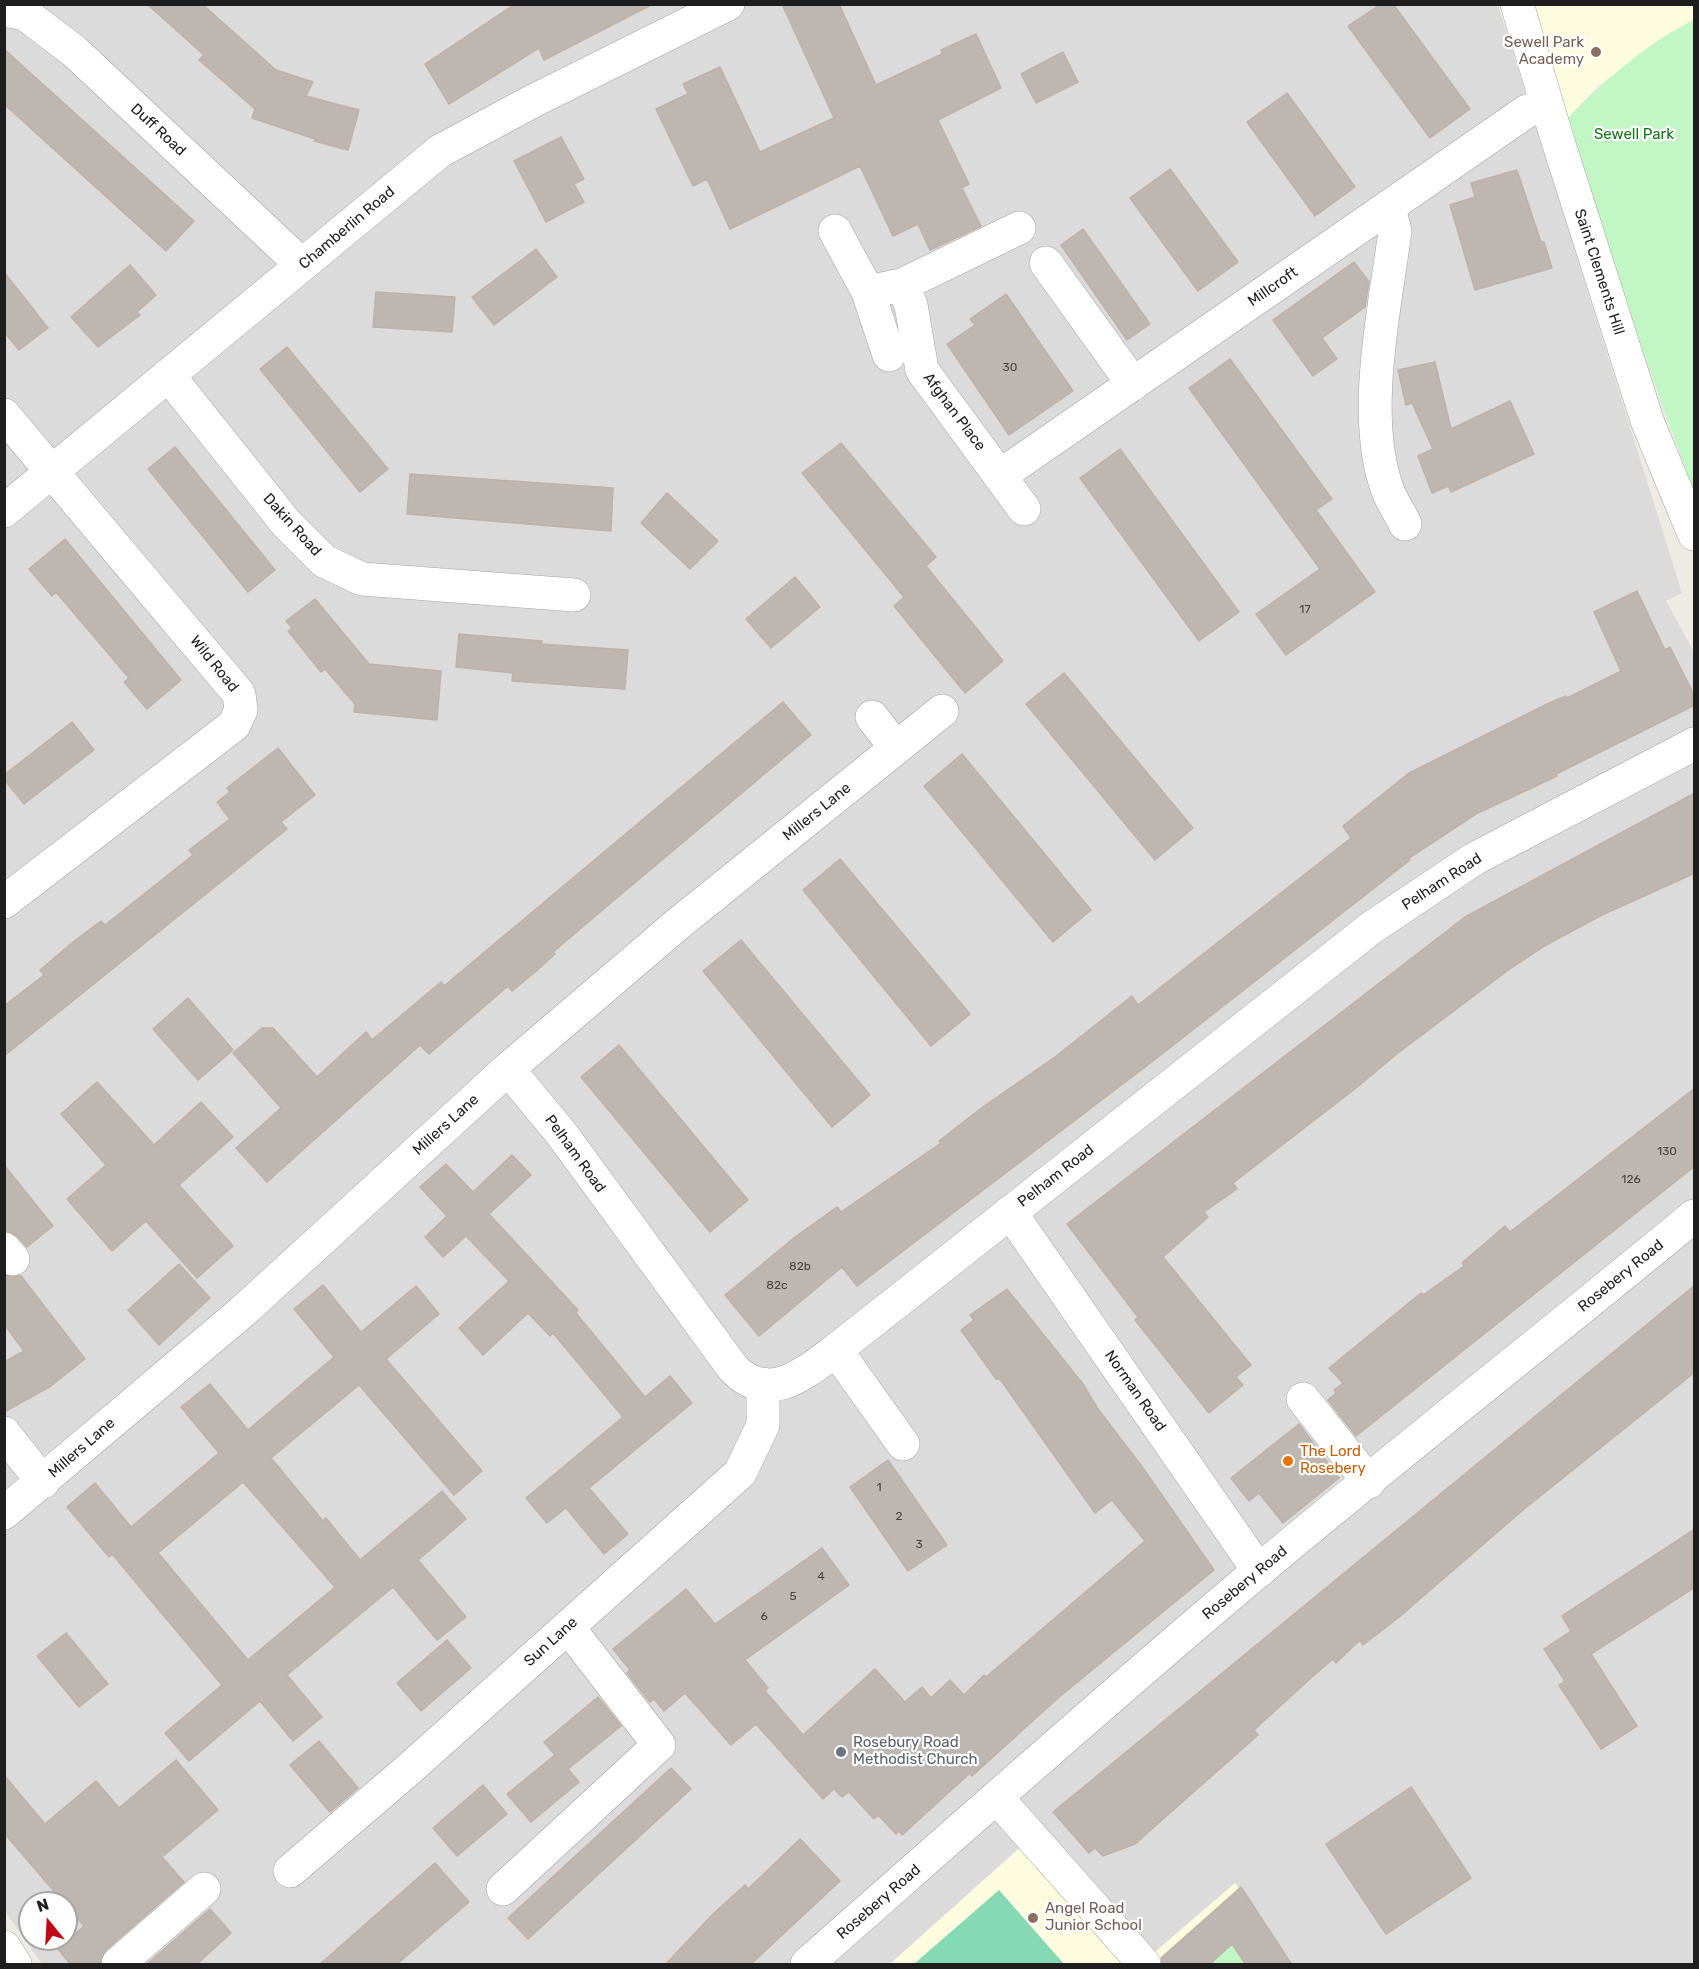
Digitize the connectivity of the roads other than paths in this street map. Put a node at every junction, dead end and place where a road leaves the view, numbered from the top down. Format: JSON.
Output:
{"nodes":[{"id":1,"x":728,"y":4,"type":"edge"},
{"id":2,"x":1517,"y":4,"type":"edge"},
{"id":3,"x":4,"y":9,"type":"edge"},
{"id":4,"x":1547,"y":105,"type":"junction"},
{"id":5,"x":1389,"y":207,"type":"junction"},
{"id":6,"x":1018,"y":228,"type":"dead end"},
{"id":7,"x":835,"y":231,"type":"dead end"},
{"id":8,"x":1046,"y":263,"type":"dead end"},
{"id":9,"x":302,"y":265,"type":"junction"},
{"id":10,"x":868,"y":292,"type":"junction"},
{"id":11,"x":907,"y":295,"type":"junction"},
{"id":12,"x":889,"y":355,"type":"dead end"},
{"id":13,"x":168,"y":375,"type":"junction"},
{"id":14,"x":1133,"y":384,"type":"junction"},
{"id":15,"x":4,"y":415,"type":"edge"},
{"id":16,"x":51,"y":470,"type":"junction"},
{"id":17,"x":1001,"y":475,"type":"junction"},
{"id":18,"x":1024,"y":509,"type":"dead end"},
{"id":19,"x":4,"y":511,"type":"edge"},
{"id":20,"x":1405,"y":524,"type":"dead end"},
{"id":21,"x":1695,"y":534,"type":"edge"},
{"id":22,"x":574,"y":595,"type":"dead end"},
{"id":23,"x":942,"y":711,"type":"dead end"},
{"id":24,"x":872,"y":717,"type":"dead end"},
{"id":25,"x":1695,"y":744,"type":"edge"},
{"id":26,"x":896,"y":748,"type":"junction"},
{"id":27,"x":4,"y":902,"type":"edge"},
{"id":28,"x":508,"y":1069,"type":"junction"},
{"id":29,"x":1010,"y":1212,"type":"junction"},
{"id":30,"x":1695,"y":1216,"type":"edge"},
{"id":31,"x":836,"y":1350,"type":"junction"},
{"id":32,"x":763,"y":1384,"type":"junction"},
{"id":33,"x":1303,"y":1399,"type":"dead end"},
{"id":34,"x":4,"y":1433,"type":"edge"},
{"id":35,"x":903,"y":1444,"type":"dead end"},
{"id":36,"x":43,"y":1482,"type":"junction"},
{"id":37,"x":1369,"y":1482,"type":"junction"},
{"id":38,"x":4,"y":1513,"type":"edge"},
{"id":39,"x":1258,"y":1571,"type":"junction"},
{"id":40,"x":568,"y":1627,"type":"junction"},
{"id":41,"x":997,"y":1798,"type":"junction"},
{"id":42,"x":290,"y":1871,"type":"dead end"},
{"id":43,"x":204,"y":1889,"type":"dead end"},
{"id":44,"x":502,"y":1889,"type":"dead end"},
{"id":45,"x":4,"y":1947,"type":"edge"},
{"id":46,"x":15,"y":1965,"type":"edge"},
{"id":47,"x":118,"y":1965,"type":"edge"},
{"id":48,"x":807,"y":1965,"type":"edge"},
{"id":49,"x":1144,"y":1965,"type":"edge"}],
"edges":[{"from":1,"to":9,"type":"street","name":"Chamberlin Road"},
{"from":2,"to":4,"type":"street","name":"Saint Clements Hill"},
{"from":3,"to":9,"type":"street","name":"Duff Road"},
{"from":4,"to":5,"type":"street","name":"Millcroft"},
{"from":4,"to":21,"type":"street","name":"Saint Clements Hill"},
{"from":5,"to":14,"type":"street","name":"Millcroft"},
{"from":5,"to":20,"type":"street"},
{"from":6,"to":11,"type":"street"},
{"from":7,"to":10,"type":"street"},
{"from":8,"to":14,"type":"street"},
{"from":9,"to":13,"type":"street","name":"Chamberlin Road"},
{"from":10,"to":11,"type":"street"},
{"from":10,"to":12,"type":"street"},
{"from":11,"to":17,"type":"street","name":"Afghan Place"},
{"from":13,"to":16,"type":"street","name":"Chamberlin Road"},
{"from":13,"to":22,"type":"street","name":"Dakin Road"},
{"from":14,"to":17,"type":"street","name":"Millcroft"},
{"from":15,"to":16,"type":"street","name":"Wild Road"},
{"from":16,"to":19,"type":"street","name":"Chamberlin Road"},
{"from":16,"to":27,"type":"street","name":"Wild Road"},
{"from":17,"to":18,"type":"street","name":"Afghan Place"},
{"from":23,"to":26,"type":"street","name":"Millers Lane"},
{"from":24,"to":26,"type":"street"},
{"from":25,"to":29,"type":"street","name":"Pelham Road"},
{"from":26,"to":28,"type":"street","name":"Millers Lane"},
{"from":28,"to":32,"type":"street","name":"Pelham Road"},
{"from":28,"to":36,"type":"street","name":"Millers Lane"},
{"from":29,"to":31,"type":"street","name":"Pelham Road"},
{"from":29,"to":39,"type":"street","name":"Norman Road"},
{"from":30,"to":37,"type":"street","name":"Rosebery Road"},
{"from":31,"to":32,"type":"street","name":"Pelham Road"},
{"from":31,"to":35,"type":"street"},
{"from":32,"to":40,"type":"street","name":"Sun Lane"},
{"from":33,"to":37,"type":"street"},
{"from":34,"to":36,"type":"street"},
{"from":36,"to":38,"type":"street","name":"Millers Lane"},
{"from":37,"to":39,"type":"street","name":"Rosebery Road"},
{"from":39,"to":41,"type":"street","name":"Rosebery Road"},
{"from":40,"to":42,"type":"street","name":"Sun Lane"},
{"from":40,"to":44,"type":"street"},
{"from":41,"to":48,"type":"street","name":"Rosebery Road"},
{"from":41,"to":49,"type":"street"},
{"from":43,"to":47,"type":"street"},
{"from":45,"to":46,"type":"street"}]}
